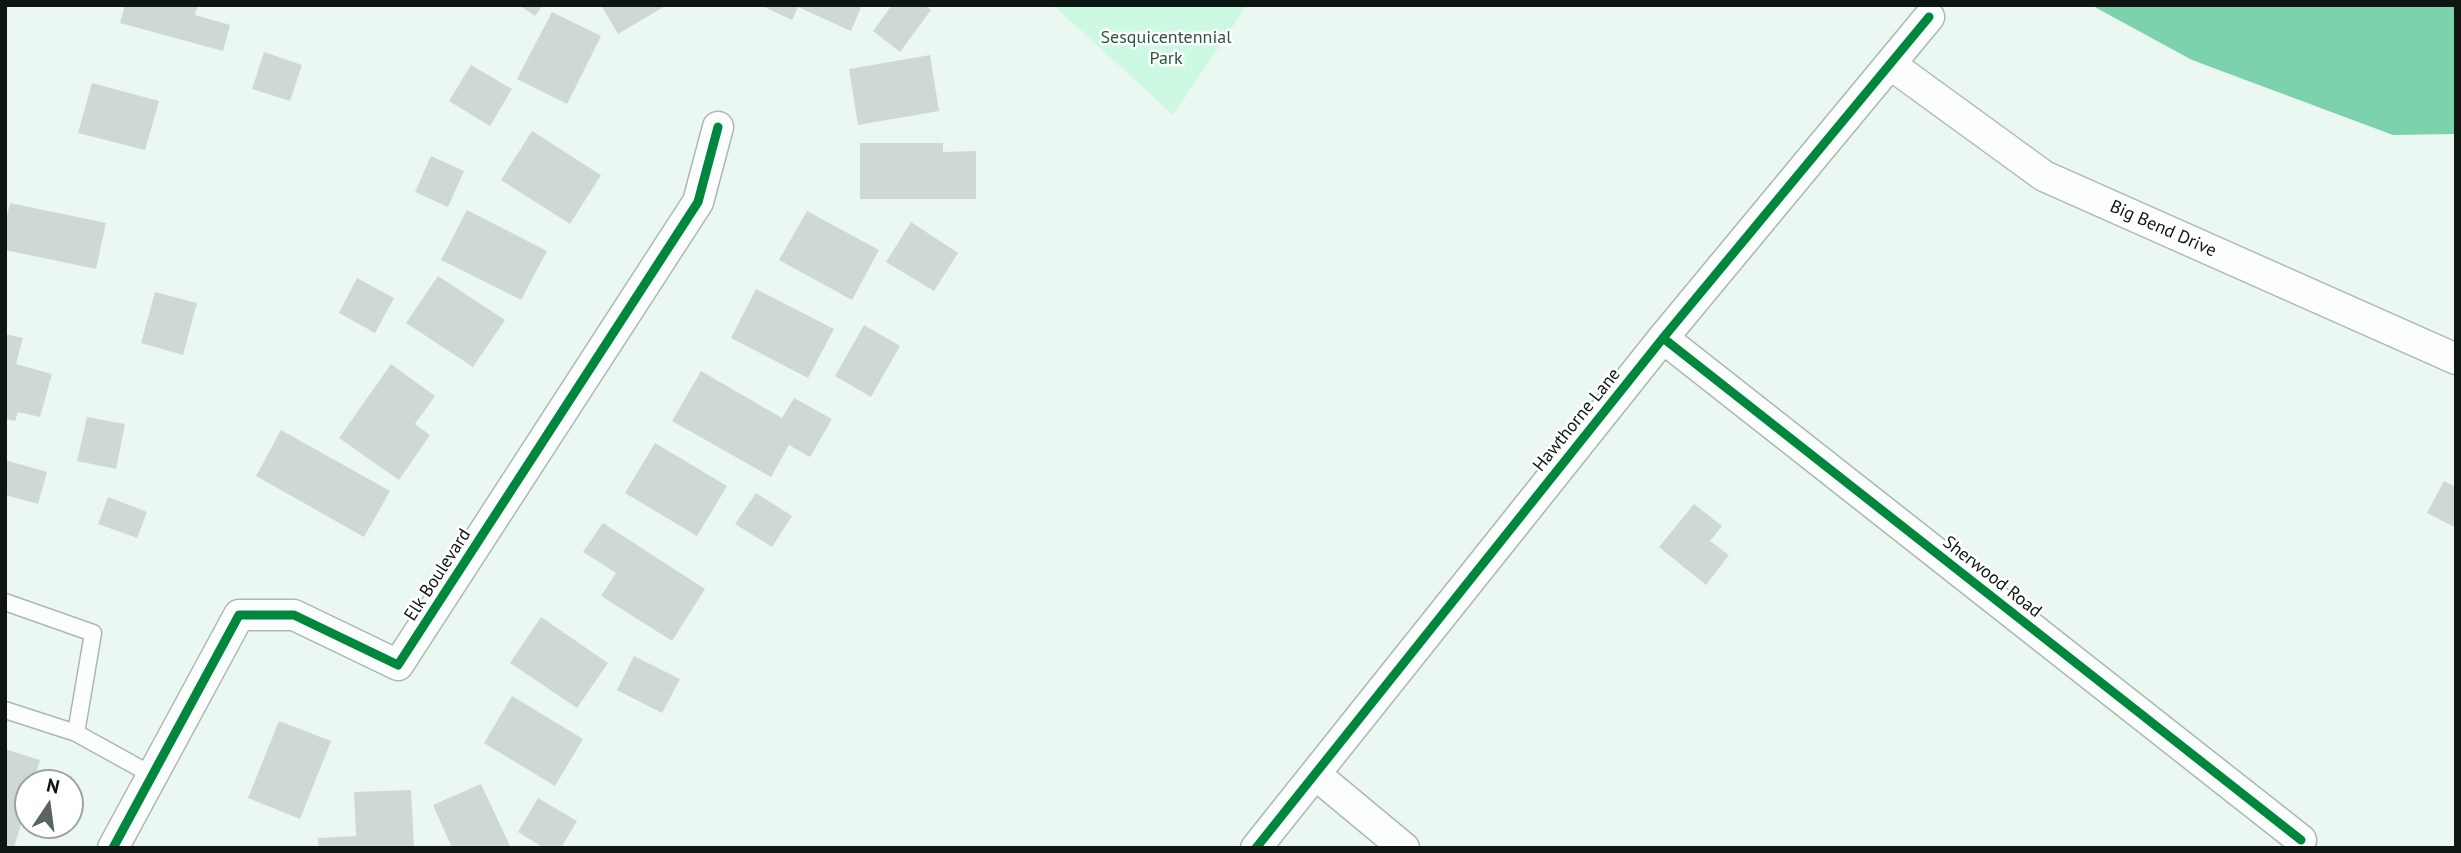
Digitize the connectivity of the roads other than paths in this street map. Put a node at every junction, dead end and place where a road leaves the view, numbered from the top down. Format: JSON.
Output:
{"nodes":[{"id":1,"x":1929,"y":17,"type":"dead end"},
{"id":2,"x":1890,"y":64,"type":"junction"},
{"id":3,"x":718,"y":127,"type":"dead end"},
{"id":4,"x":1664,"y":338,"type":"junction"},
{"id":5,"x":2456,"y":359,"type":"edge"},
{"id":6,"x":5,"y":602,"type":"edge"},
{"id":7,"x":5,"y":710,"type":"edge"},
{"id":8,"x":76,"y":733,"type":"junction"},
{"id":9,"x":1315,"y":774,"type":"junction"},
{"id":10,"x":152,"y":775,"type":"junction"},
{"id":11,"x":2301,"y":840,"type":"dead end"},
{"id":12,"x":113,"y":848,"type":"edge"},
{"id":13,"x":1256,"y":848,"type":"edge"},
{"id":14,"x":1404,"y":848,"type":"edge"}],
"edges":[{"from":1,"to":2,"type":"street","name":"Hawthorne Lane"},
{"from":2,"to":4,"type":"street","name":"Hawthorne Lane"},
{"from":2,"to":5,"type":"street","name":"Big Bend Drive"},
{"from":3,"to":10,"type":"street","name":"Elk Boulevard"},
{"from":4,"to":9,"type":"street","name":"Hawthorne Lane"},
{"from":4,"to":11,"type":"street","name":"Sherwood Road"},
{"from":6,"to":8,"type":"lane"},
{"from":7,"to":8,"type":"lane"},
{"from":8,"to":10,"type":"lane"},
{"from":9,"to":13,"type":"street","name":"Hawthorne Lane"},
{"from":9,"to":14,"type":"street"},
{"from":10,"to":12,"type":"street","name":"Elk Boulevard"}]}
